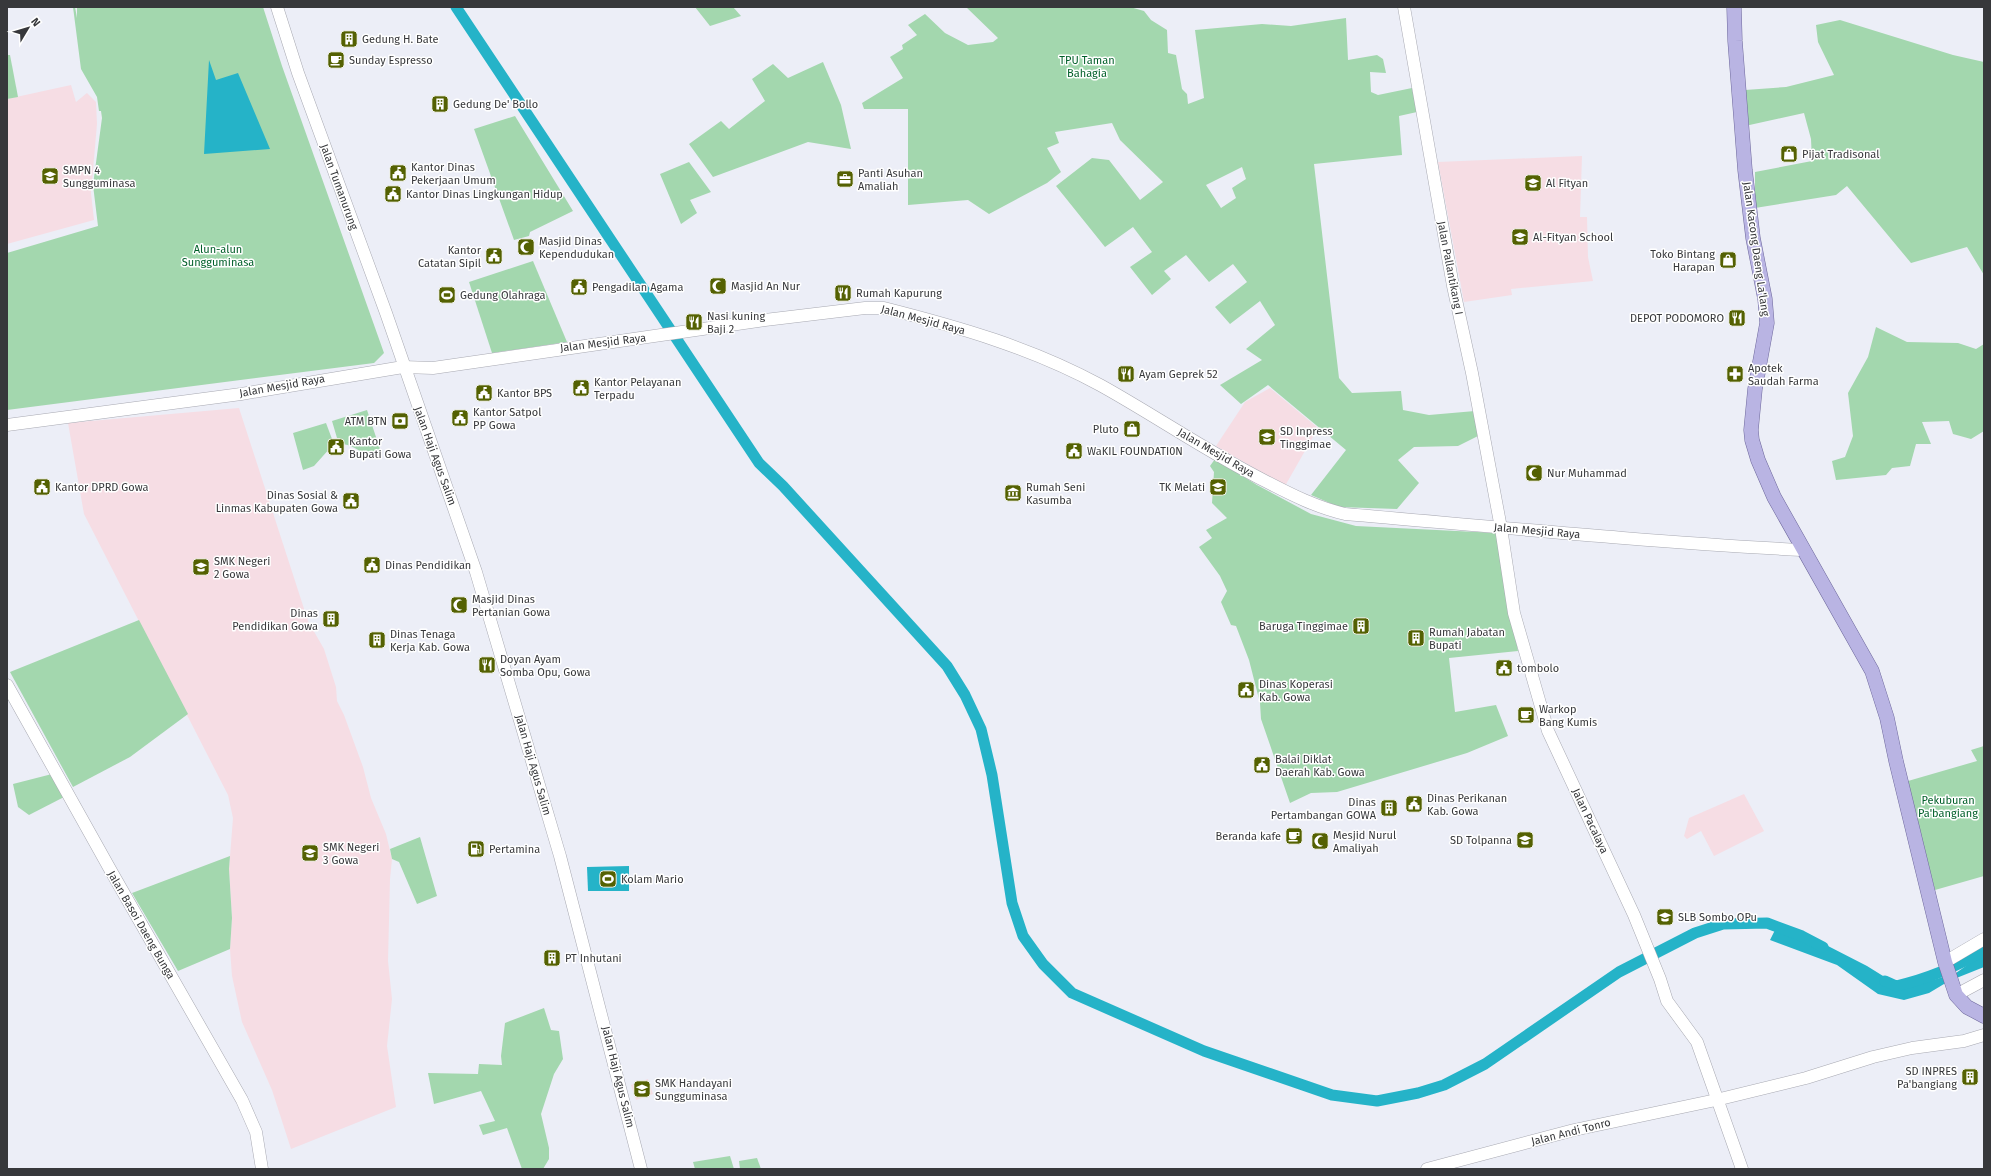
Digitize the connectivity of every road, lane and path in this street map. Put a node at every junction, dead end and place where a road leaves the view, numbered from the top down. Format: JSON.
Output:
{"nodes":[{"id":1,"x":277,"y":7,"type":"edge"},
{"id":2,"x":1404,"y":7,"type":"edge"},
{"id":3,"x":1734,"y":7,"type":"edge"},
{"id":4,"x":403,"y":367,"type":"junction"},
{"id":5,"x":7,"y":425,"type":"edge"},
{"id":6,"x":1501,"y":528,"type":"junction"},
{"id":7,"x":1802,"y":550,"type":"junction"},
{"id":8,"x":7,"y":685,"type":"edge"},
{"id":9,"x":1984,"y":939,"type":"edge"},
{"id":10,"x":1946,"y":964,"type":"junction"},
{"id":11,"x":1984,"y":980,"type":"edge"},
{"id":12,"x":1955,"y":991,"type":"junction"},
{"id":13,"x":1984,"y":1016,"type":"edge"},
{"id":14,"x":1983,"y":1034,"type":"edge"},
{"id":15,"x":1716,"y":1100,"type":"junction"},
{"id":16,"x":262,"y":1169,"type":"edge"},
{"id":17,"x":641,"y":1169,"type":"edge"},
{"id":18,"x":1427,"y":1169,"type":"edge"},
{"id":19,"x":1742,"y":1169,"type":"edge"}],
"edges":[{"from":1,"to":4,"type":"street","name":"Jalan Tumanurung"},
{"from":2,"to":6,"type":"street","name":"Jalan Pallantikang I"},
{"from":3,"to":7,"type":"main road","name":"Jalan Kacong Daeng La'lang"},
{"from":4,"to":5,"type":"street","name":"Jalan Mesjid Raya"},
{"from":4,"to":6,"type":"street","name":"Jalan Mesjid Raya"},
{"from":4,"to":17,"type":"street","name":"Jalan Haji Agus Salim"},
{"from":6,"to":7,"type":"street","name":"Jalan Mesjid Raya"},
{"from":6,"to":15,"type":"street","name":"Jalan Pacalaya"},
{"from":7,"to":10,"type":"main road","name":"Jalan Kacong Daeng La'lang"},
{"from":8,"to":16,"type":"street","name":"Jalan Basoi Daeng Bunga"},
{"from":9,"to":10,"type":"street"},
{"from":10,"to":12,"type":"main road","name":"Jalan Kacong Daeng La'lang"},
{"from":11,"to":12,"type":"street"},
{"from":12,"to":13,"type":"main road"},
{"from":14,"to":15,"type":"street","name":"Jalan Andi Tonro"},
{"from":15,"to":18,"type":"street","name":"Jalan Andi Tonro"},
{"from":15,"to":19,"type":"street","name":"Jalan Pacalaya"}]}
